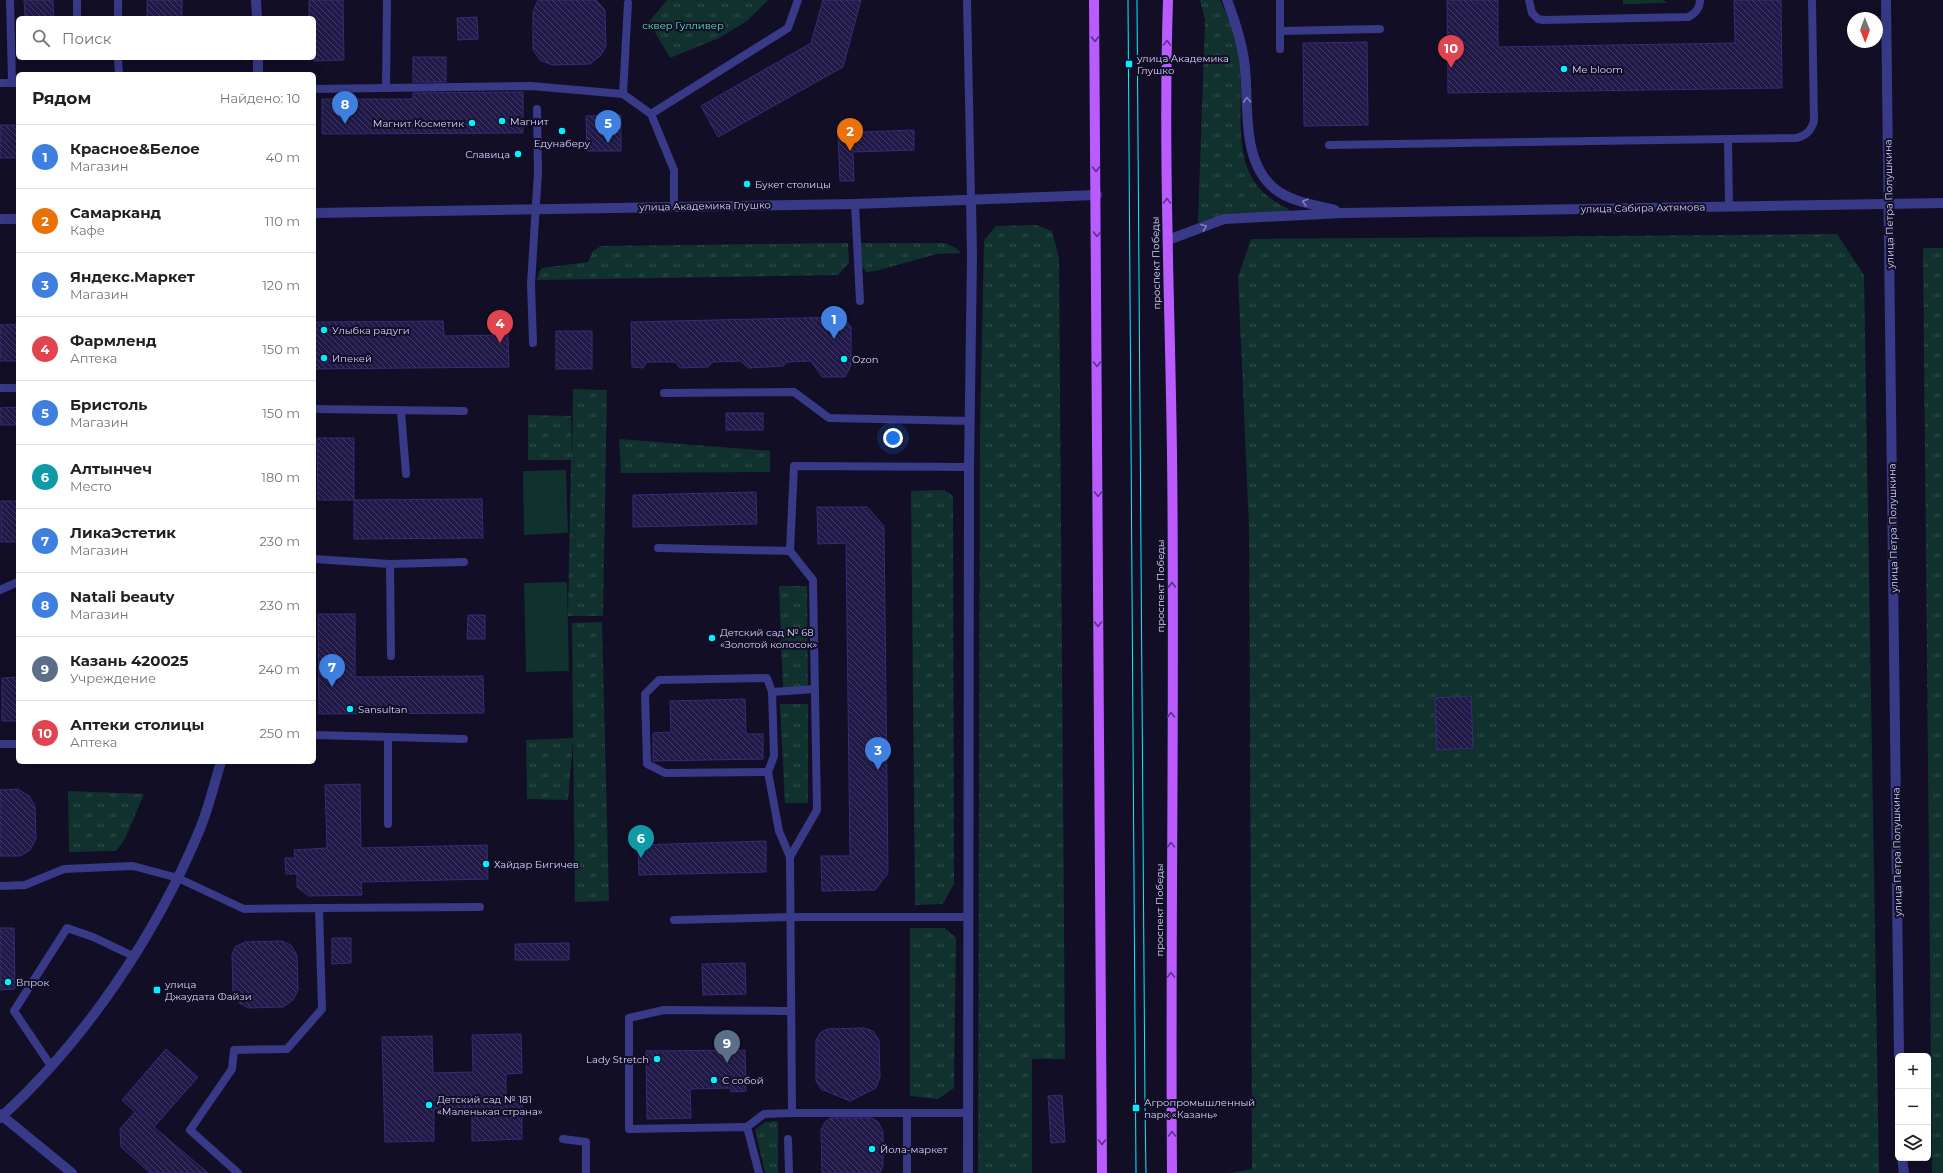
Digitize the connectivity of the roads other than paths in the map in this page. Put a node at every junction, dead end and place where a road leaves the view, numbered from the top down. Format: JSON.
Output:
{"nodes":[{"id":1,"x":10,"y":0,"type":"edge"},
{"id":2,"x":77,"y":0,"type":"edge"},
{"id":3,"x":118,"y":0,"type":"edge"},
{"id":4,"x":256,"y":0,"type":"edge"},
{"id":5,"x":387,"y":0,"type":"edge"},
{"id":6,"x":798,"y":0,"type":"edge"},
{"id":7,"x":967,"y":0,"type":"edge"},
{"id":8,"x":1094,"y":0,"type":"edge"},
{"id":9,"x":1168,"y":0,"type":"edge"},
{"id":10,"x":1227,"y":0,"type":"edge"},
{"id":11,"x":1280,"y":0,"type":"edge"},
{"id":12,"x":1529,"y":0,"type":"edge"},
{"id":13,"x":1700,"y":0,"type":"edge"},
{"id":14,"x":1812,"y":0,"type":"edge"},
{"id":15,"x":1886,"y":0,"type":"edge"},
{"id":16,"x":628,"y":3,"type":"dead end"},
{"id":17,"x":77,"y":16,"type":"edge"},
{"id":18,"x":118,"y":16,"type":"edge"},
{"id":19,"x":257,"y":16,"type":"edge"},
{"id":20,"x":1380,"y":29,"type":"dead end"},
{"id":21,"x":1280,"y":30,"type":"junction"},
{"id":22,"x":15,"y":31,"type":"edge"},
{"id":23,"x":1280,"y":49,"type":"dead end"},
{"id":24,"x":118,"y":60,"type":"edge"},
{"id":25,"x":258,"y":60,"type":"edge"},
{"id":26,"x":119,"y":72,"type":"edge"},
{"id":27,"x":258,"y":72,"type":"edge"},
{"id":28,"x":0,"y":83,"type":"edge"},
{"id":29,"x":15,"y":83,"type":"edge"},
{"id":30,"x":386,"y":87,"type":"junction"},
{"id":31,"x":316,"y":89,"type":"edge"},
{"id":32,"x":623,"y":94,"type":"junction"},
{"id":33,"x":537,"y":109,"type":"dead end"},
{"id":34,"x":651,"y":114,"type":"junction"},
{"id":35,"x":1728,"y":140,"type":"junction"},
{"id":36,"x":1329,"y":145,"type":"dead end"},
{"id":37,"x":1096,"y":195,"type":"junction"},
{"id":38,"x":971,"y":201,"type":"junction"},
{"id":39,"x":1943,"y":203,"type":"edge"},
{"id":40,"x":855,"y":204,"type":"junction"},
{"id":41,"x":1888,"y":204,"type":"junction"},
{"id":42,"x":674,"y":207,"type":"junction"},
{"id":43,"x":1729,"y":207,"type":"junction"},
{"id":44,"x":534,"y":209,"type":"junction"},
{"id":45,"x":316,"y":213,"type":"edge"},
{"id":46,"x":1342,"y":213,"type":"junction"},
{"id":47,"x":0,"y":219,"type":"edge"},
{"id":48,"x":16,"y":219,"type":"edge"},
{"id":49,"x":1168,"y":240,"type":"junction"},
{"id":50,"x":860,"y":300,"type":"dead end"},
{"id":51,"x":533,"y":344,"type":"dead end"},
{"id":52,"x":0,"y":388,"type":"edge"},
{"id":53,"x":16,"y":388,"type":"edge"},
{"id":54,"x":664,"y":393,"type":"dead end"},
{"id":55,"x":316,"y":409,"type":"edge"},
{"id":56,"x":402,"y":411,"type":"junction"},
{"id":57,"x":464,"y":411,"type":"dead end"},
{"id":58,"x":970,"y":421,"type":"junction"},
{"id":59,"x":969,"y":467,"type":"junction"},
{"id":60,"x":406,"y":474,"type":"dead end"},
{"id":61,"x":658,"y":548,"type":"dead end"},
{"id":62,"x":790,"y":551,"type":"junction"},
{"id":63,"x":316,"y":559,"type":"edge"},
{"id":64,"x":464,"y":562,"type":"dead end"},
{"id":65,"x":390,"y":564,"type":"junction"},
{"id":66,"x":16,"y":583,"type":"edge"},
{"id":67,"x":0,"y":590,"type":"edge"},
{"id":68,"x":391,"y":656,"type":"dead end"},
{"id":69,"x":815,"y":689,"type":"junction"},
{"id":70,"x":772,"y":692,"type":"junction"},
{"id":71,"x":316,"y":735,"type":"edge"},
{"id":72,"x":388,"y":738,"type":"junction"},
{"id":73,"x":464,"y":738,"type":"dead end"},
{"id":74,"x":0,"y":744,"type":"edge"},
{"id":75,"x":16,"y":744,"type":"edge"},
{"id":76,"x":220,"y":764,"type":"edge"},
{"id":77,"x":768,"y":772,"type":"junction"},
{"id":78,"x":388,"y":824,"type":"dead end"},
{"id":79,"x":790,"y":857,"type":"junction"},
{"id":80,"x":178,"y":878,"type":"junction"},
{"id":81,"x":0,"y":886,"type":"edge"},
{"id":82,"x":480,"y":907,"type":"dead end"},
{"id":83,"x":319,"y":908,"type":"junction"},
{"id":84,"x":790,"y":917,"type":"junction"},
{"id":85,"x":968,"y":917,"type":"junction"},
{"id":86,"x":674,"y":920,"type":"dead end"},
{"id":87,"x":134,"y":956,"type":"junction"},
{"id":88,"x":790,"y":1011,"type":"junction"},
{"id":89,"x":1899,"y":1053,"type":"edge"},
{"id":90,"x":51,"y":1066,"type":"junction"},
{"id":91,"x":792,"y":1113,"type":"junction"},
{"id":92,"x":907,"y":1113,"type":"junction"},
{"id":93,"x":967,"y":1113,"type":"junction"},
{"id":94,"x":1,"y":1116,"type":"edge"},
{"id":95,"x":747,"y":1127,"type":"junction"},
{"id":96,"x":563,"y":1139,"type":"dead end"},
{"id":97,"x":788,"y":1139,"type":"dead end"},
{"id":98,"x":1902,"y":1161,"type":"edge"},
{"id":99,"x":72,"y":1173,"type":"edge"},
{"id":100,"x":238,"y":1173,"type":"edge"},
{"id":101,"x":586,"y":1173,"type":"edge"},
{"id":102,"x":759,"y":1173,"type":"edge"},
{"id":103,"x":788,"y":1173,"type":"edge"},
{"id":104,"x":907,"y":1173,"type":"edge"},
{"id":105,"x":968,"y":1173,"type":"edge"},
{"id":106,"x":1102,"y":1173,"type":"edge"},
{"id":107,"x":1172,"y":1173,"type":"edge"},
{"id":108,"x":1904,"y":1173,"type":"edge"}],
"edges":[{"from":1,"to":22,"type":"lane"},
{"from":2,"to":17,"type":"lane"},
{"from":3,"to":18,"type":"lane"},
{"from":4,"to":19,"type":"street"},
{"from":5,"to":30,"type":"lane"},
{"from":6,"to":34,"type":"lane"},
{"from":7,"to":38,"type":"lane"},
{"from":8,"to":37,"type":"main road","one_way":true},
{"from":49,"to":9,"type":"main road","name":"проспект Победы","one_way":true},
{"from":46,"to":10,"type":"street","name":"улица Сабира Ахтямова","one_way":true},
{"from":11,"to":21,"type":"lane"},
{"from":12,"to":13,"type":"lane"},
{"from":14,"to":35,"type":"lane"},
{"from":15,"to":41,"type":"street","name":"улица Петра Полушкина"},
{"from":16,"to":32,"type":"lane"},
{"from":20,"to":21,"type":"lane"},
{"from":21,"to":23,"type":"lane"},
{"from":22,"to":29,"type":"lane"},
{"from":24,"to":26,"type":"lane"},
{"from":25,"to":27,"type":"street"},
{"from":28,"to":29,"type":"lane"},
{"from":30,"to":31,"type":"lane"},
{"from":30,"to":32,"type":"lane"},
{"from":32,"to":34,"type":"lane"},
{"from":33,"to":44,"type":"lane"},
{"from":34,"to":42,"type":"lane"},
{"from":35,"to":36,"type":"lane"},
{"from":35,"to":43,"type":"lane"},
{"from":37,"to":38,"type":"street","name":"улица Академика Глушко"},
{"from":37,"to":106,"type":"main road","one_way":true},
{"from":38,"to":40,"type":"street","name":"улица Академика Глушко"},
{"from":38,"to":58,"type":"street"},
{"from":39,"to":41,"type":"street","name":"улица Сабира Ахтямова"},
{"from":40,"to":42,"type":"street","name":"улица Академика Глушко"},
{"from":40,"to":50,"type":"lane"},
{"from":41,"to":43,"type":"street","name":"улица Сабира Ахтямова"},
{"from":41,"to":89,"type":"street","name":"улица Петра Полушкина"},
{"from":42,"to":44,"type":"street","name":"улица Академика Глушко"},
{"from":43,"to":46,"type":"street","name":"улица Сабира Ахтямова"},
{"from":44,"to":45,"type":"street","name":"улица Академика Глушко"},
{"from":44,"to":51,"type":"lane"},
{"from":49,"to":46,"type":"street","name":"улица Сабира Ахтямова","one_way":true},
{"from":47,"to":48,"type":"street"},
{"from":107,"to":49,"type":"main road","name":"проспект Победы","one_way":true},
{"from":52,"to":53,"type":"lane"},
{"from":54,"to":58,"type":"lane"},
{"from":55,"to":56,"type":"lane"},
{"from":56,"to":57,"type":"lane"},
{"from":56,"to":60,"type":"lane"},
{"from":58,"to":59,"type":"street"},
{"from":59,"to":62,"type":"lane"},
{"from":59,"to":85,"type":"street"},
{"from":61,"to":62,"type":"lane"},
{"from":62,"to":69,"type":"lane"},
{"from":63,"to":65,"type":"lane"},
{"from":64,"to":65,"type":"lane"},
{"from":65,"to":68,"type":"lane"},
{"from":66,"to":67,"type":"lane"},
{"from":69,"to":70,"type":"lane"},
{"from":69,"to":79,"type":"lane"},
{"from":70,"to":77,"type":"lane"},
{"from":70,"to":77,"type":"lane"},
{"from":71,"to":72,"type":"lane"},
{"from":72,"to":73,"type":"lane"},
{"from":72,"to":78,"type":"lane"},
{"from":74,"to":75,"type":"lane"},
{"from":76,"to":80,"type":"street"},
{"from":77,"to":79,"type":"lane"},
{"from":79,"to":84,"type":"lane"},
{"from":80,"to":81,"type":"lane"},
{"from":80,"to":83,"type":"lane"},
{"from":80,"to":87,"type":"street"},
{"from":82,"to":83,"type":"lane"},
{"from":83,"to":100,"type":"lane"},
{"from":84,"to":85,"type":"lane"},
{"from":84,"to":86,"type":"lane"},
{"from":84,"to":88,"type":"lane"},
{"from":85,"to":93,"type":"street"},
{"from":87,"to":90,"type":"street"},
{"from":87,"to":90,"type":"lane"},
{"from":88,"to":91,"type":"lane"},
{"from":88,"to":95,"type":"lane"},
{"from":90,"to":94,"type":"street"},
{"from":91,"to":92,"type":"lane"},
{"from":91,"to":95,"type":"lane"},
{"from":92,"to":93,"type":"lane"},
{"from":92,"to":104,"type":"lane"},
{"from":93,"to":105,"type":"street"},
{"from":94,"to":99,"type":"street"},
{"from":95,"to":102,"type":"lane"},
{"from":96,"to":101,"type":"lane"},
{"from":97,"to":103,"type":"lane"},
{"from":98,"to":108,"type":"street"}]}
